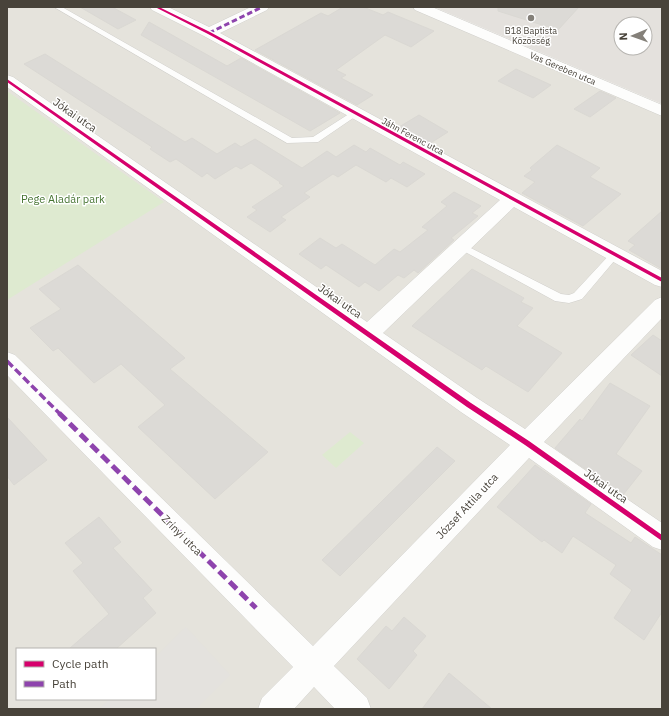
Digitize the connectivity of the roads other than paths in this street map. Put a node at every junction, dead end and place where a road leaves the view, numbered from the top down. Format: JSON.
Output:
{"nodes":[{"id":1,"x":57,"y":7,"type":"edge"},
{"id":2,"x":157,"y":7,"type":"edge"},
{"id":3,"x":262,"y":7,"type":"edge"},
{"id":4,"x":420,"y":7,"type":"edge"},
{"id":5,"x":209,"y":33,"type":"junction"},
{"id":6,"x":7,"y":80,"type":"edge"},
{"id":7,"x":662,"y":111,"type":"edge"},
{"id":8,"x":355,"y":114,"type":"junction"},
{"id":9,"x":512,"y":199,"type":"junction"},
{"id":10,"x":461,"y":246,"type":"junction"},
{"id":11,"x":615,"y":254,"type":"junction"},
{"id":12,"x":662,"y":280,"type":"edge"},
{"id":13,"x":662,"y":305,"type":"edge"},
{"id":14,"x":368,"y":334,"type":"junction"},
{"id":15,"x":7,"y":361,"type":"edge"},
{"id":16,"x":527,"y":443,"type":"junction"},
{"id":17,"x":662,"y":538,"type":"edge"},
{"id":18,"x":315,"y":667,"type":"junction"},
{"id":19,"x":273,"y":709,"type":"edge"},
{"id":20,"x":356,"y":709,"type":"edge"}],
"edges":[{"from":1,"to":8,"type":"lane"},
{"from":2,"to":5,"type":"street","name":"Jáhn Ferenc utca"},
{"from":3,"to":5,"type":"street"},
{"from":4,"to":7,"type":"street","name":"Vas Gereben utca"},
{"from":5,"to":8,"type":"street","name":"Jáhn Ferenc utca"},
{"from":6,"to":14,"type":"street","name":"Jókai utca"},
{"from":8,"to":9,"type":"street","name":"Jáhn Ferenc utca"},
{"from":9,"to":10,"type":"street"},
{"from":9,"to":11,"type":"street","name":"Jáhn Ferenc utca"},
{"from":10,"to":11,"type":"lane"},
{"from":10,"to":14,"type":"street"},
{"from":11,"to":12,"type":"street","name":"Jáhn Ferenc utca"},
{"from":13,"to":16,"type":"street","name":"József Attila utca"},
{"from":14,"to":16,"type":"street","name":"Jókai utca"},
{"from":15,"to":18,"type":"street","name":"Zrínyi utca"},
{"from":16,"to":17,"type":"street","name":"Jókai utca"},
{"from":16,"to":18,"type":"street","name":"József Attila utca"},
{"from":18,"to":19,"type":"street","name":"József Attila utca"},
{"from":18,"to":20,"type":"street","name":"Zrínyi utca"}]}
